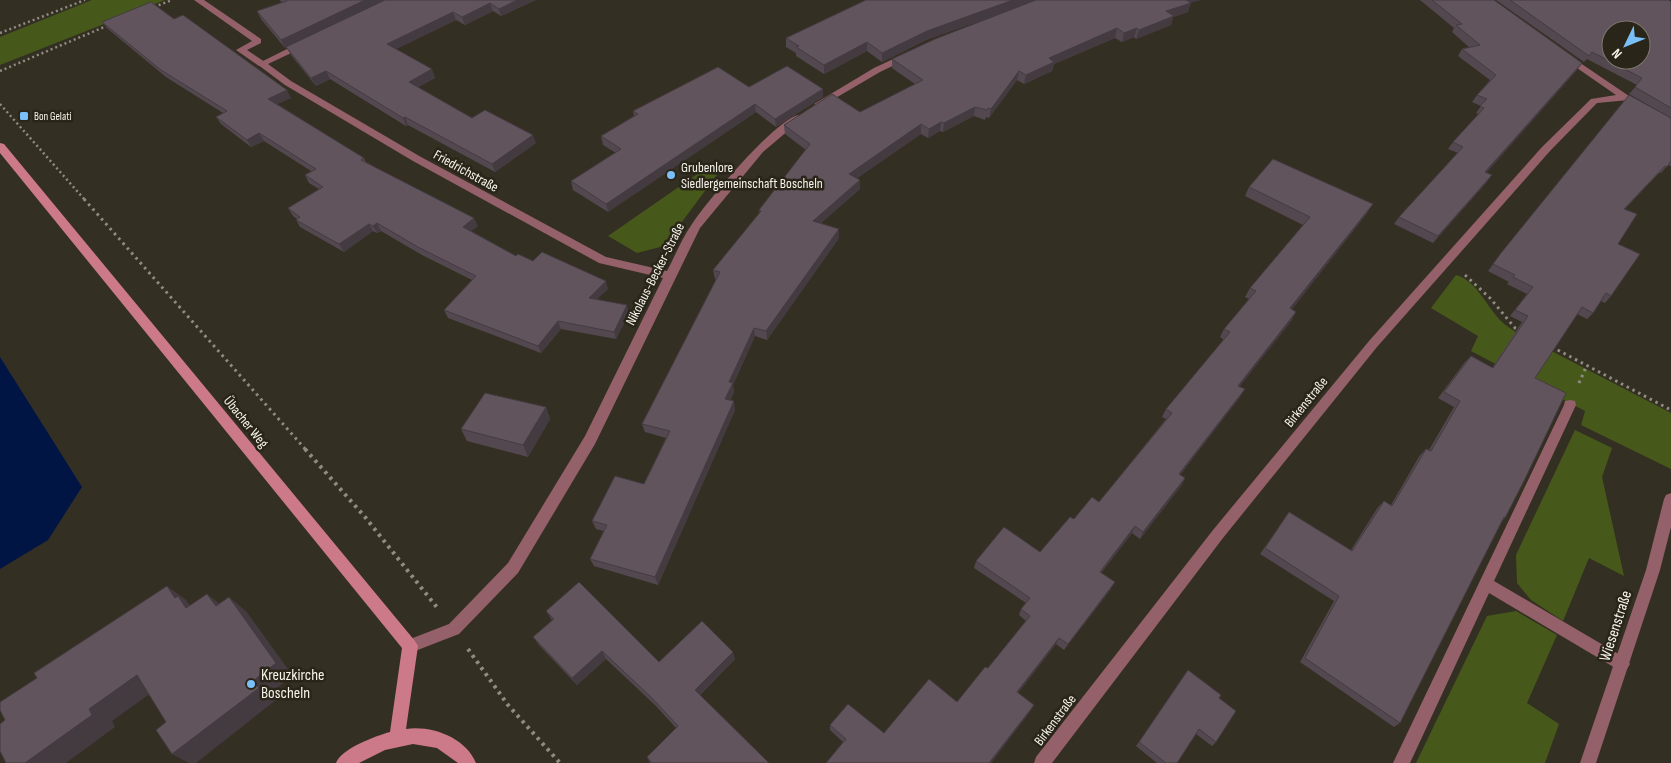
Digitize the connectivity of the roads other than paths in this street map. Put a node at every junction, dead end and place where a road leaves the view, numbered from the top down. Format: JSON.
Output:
{"nodes":[{"id":1,"x":198,"y":0,"type":"edge"},
{"id":2,"x":310,"y":41,"type":"edge"},
{"id":3,"x":1558,"y":51,"type":"edge"},
{"id":4,"x":913,"y":52,"type":"edge"},
{"id":5,"x":262,"y":64,"type":"junction"},
{"id":6,"x":0,"y":146,"type":"edge"},
{"id":7,"x":670,"y":276,"type":"junction"},
{"id":8,"x":1570,"y":405,"type":"dead end"},
{"id":9,"x":1671,"y":499,"type":"edge"},
{"id":10,"x":1486,"y":584,"type":"junction"},
{"id":11,"x":410,"y":646,"type":"junction"},
{"id":12,"x":1622,"y":664,"type":"junction"},
{"id":13,"x":397,"y":737,"type":"junction"},
{"id":14,"x":344,"y":763,"type":"edge"},
{"id":15,"x":468,"y":763,"type":"edge"},
{"id":16,"x":1042,"y":763,"type":"edge"},
{"id":17,"x":1401,"y":763,"type":"edge"},
{"id":18,"x":1588,"y":763,"type":"edge"}],
"edges":[{"from":1,"to":5,"type":"street","name":"Friedrichstraße"},
{"from":2,"to":5,"type":"street"},
{"from":3,"to":16,"type":"street","name":"Birkenstraße"},
{"from":4,"to":7,"type":"street","name":"Nikolaus-Becker-Straße"},
{"from":5,"to":7,"type":"street","name":"Friedrichstraße"},
{"from":6,"to":11,"type":"street","name":"Übacher Weg"},
{"from":7,"to":11,"type":"street","name":"Nikolaus-Becker-Straße"},
{"from":8,"to":10,"type":"street"},
{"from":9,"to":12,"type":"street","name":"Wiesenstraße"},
{"from":10,"to":12,"type":"street"},
{"from":10,"to":17,"type":"street"},
{"from":11,"to":13,"type":"street"},
{"from":12,"to":18,"type":"street","name":"Wiesenstraße"},
{"from":13,"to":14,"type":"street"},
{"from":13,"to":15,"type":"street"}]}
